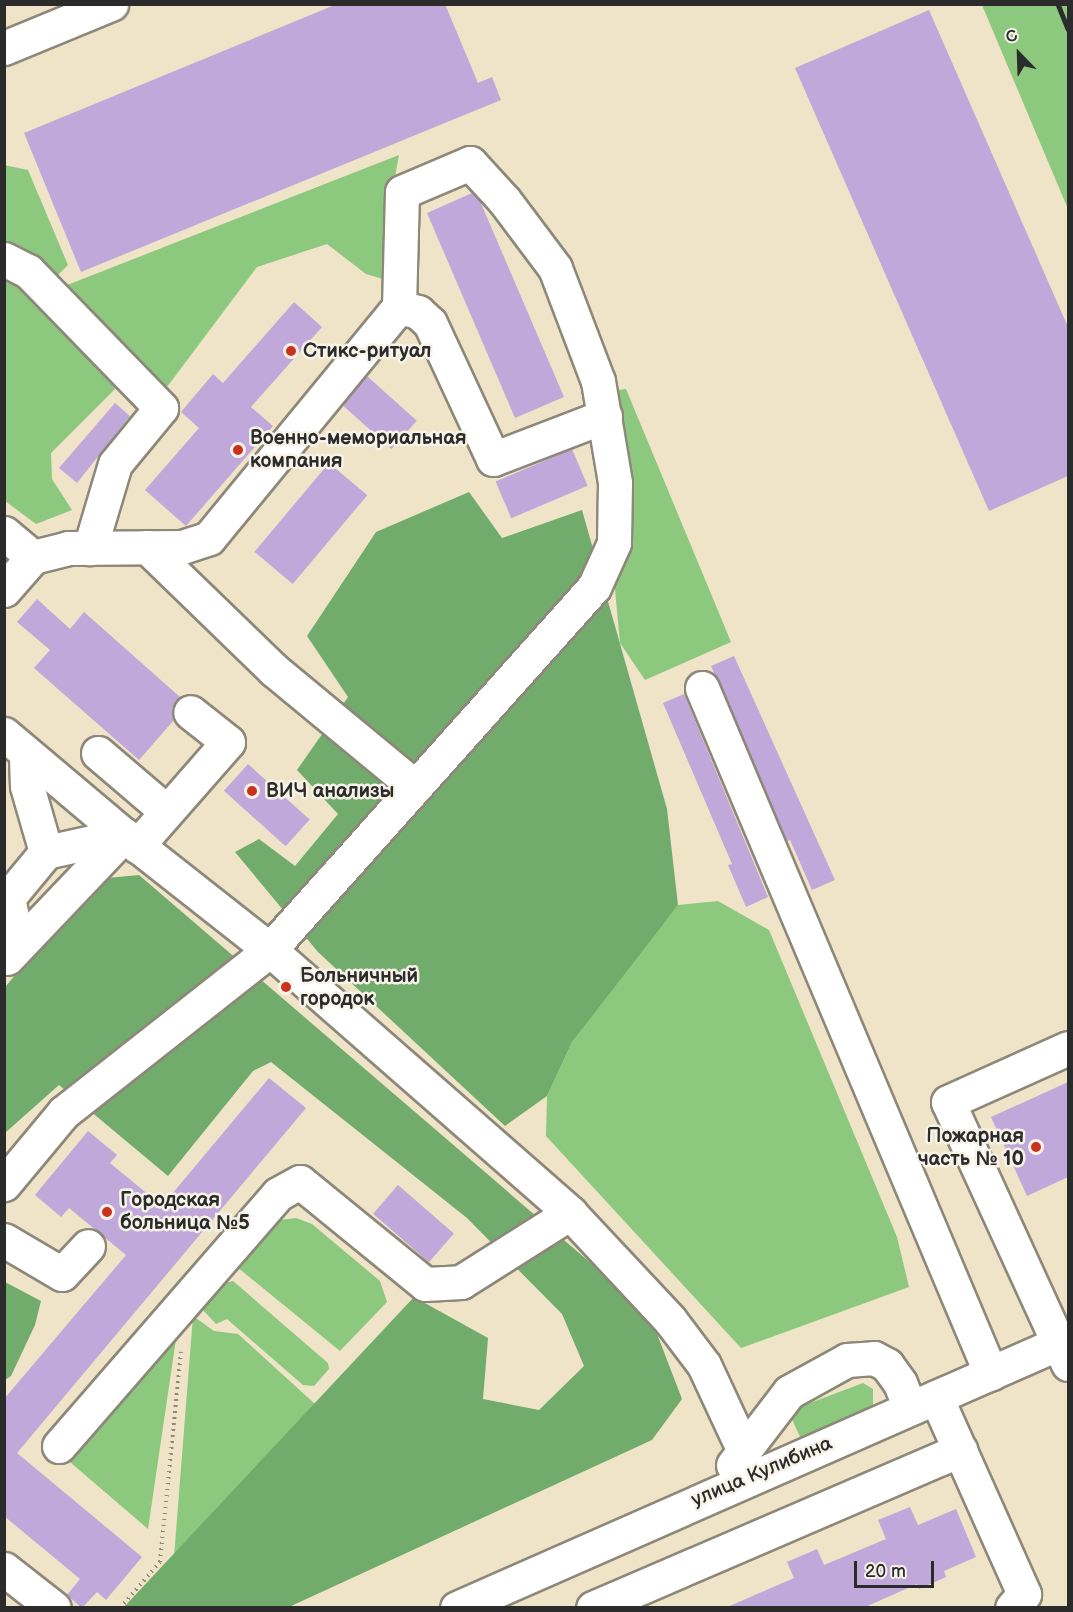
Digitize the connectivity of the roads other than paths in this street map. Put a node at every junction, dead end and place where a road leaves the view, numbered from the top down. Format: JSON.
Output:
{"nodes":[{"id":1,"x":111,"y":4,"type":"edge"},
{"id":2,"x":4,"y":48,"type":"edge"},
{"id":3,"x":4,"y":259,"type":"edge"},
{"id":4,"x":399,"y":307,"type":"junction"},
{"id":5,"x":605,"y":416,"type":"junction"},
{"id":6,"x":4,"y":533,"type":"edge"},
{"id":7,"x":147,"y":547,"type":"junction"},
{"id":8,"x":90,"y":548,"type":"junction"},
{"id":9,"x":33,"y":556,"type":"junction"},
{"id":10,"x":4,"y":590,"type":"edge"},
{"id":11,"x":702,"y":688,"type":"dead end"},
{"id":12,"x":190,"y":712,"type":"dead end"},
{"id":13,"x":15,"y":744,"type":"edge"},
{"id":14,"x":98,"y":753,"type":"dead end"},
{"id":15,"x":414,"y":786,"type":"junction"},
{"id":16,"x":166,"y":811,"type":"junction"},
{"id":17,"x":130,"y":840,"type":"junction"},
{"id":18,"x":46,"y":852,"type":"junction"},
{"id":19,"x":270,"y":950,"type":"junction"},
{"id":20,"x":11,"y":953,"type":"edge"},
{"id":21,"x":1068,"y":1048,"type":"edge"},
{"id":22,"x":4,"y":1184,"type":"edge"},
{"id":23,"x":570,"y":1213,"type":"junction"},
{"id":24,"x":4,"y":1240,"type":"edge"},
{"id":25,"x":88,"y":1246,"type":"dead end"},
{"id":26,"x":1065,"y":1349,"type":"edge"},
{"id":27,"x":991,"y":1374,"type":"junction"},
{"id":28,"x":923,"y":1402,"type":"junction"},
{"id":29,"x":58,"y":1446,"type":"dead end"},
{"id":30,"x":960,"y":1450,"type":"junction"},
{"id":31,"x":744,"y":1451,"type":"junction"},
{"id":32,"x":709,"y":1494,"type":"junction"},
{"id":33,"x":4,"y":1569,"type":"edge"},
{"id":34,"x":54,"y":1608,"type":"edge"},
{"id":35,"x":457,"y":1608,"type":"edge"},
{"id":36,"x":593,"y":1608,"type":"edge"},
{"id":37,"x":1012,"y":1608,"type":"edge"}],
"edges":[{"from":1,"to":2,"type":"street"},
{"from":3,"to":8,"type":"street"},
{"from":4,"to":5,"type":"street"},
{"from":4,"to":5,"type":"street"},
{"from":4,"to":7,"type":"street"},
{"from":5,"to":15,"type":"street"},
{"from":6,"to":9,"type":"street"},
{"from":7,"to":8,"type":"street"},
{"from":7,"to":15,"type":"street"},
{"from":8,"to":9,"type":"street"},
{"from":9,"to":10,"type":"street"},
{"from":11,"to":27,"type":"street"},
{"from":12,"to":16,"type":"street"},
{"from":13,"to":17,"type":"street"},
{"from":13,"to":18,"type":"street"},
{"from":14,"to":16,"type":"street"},
{"from":15,"to":19,"type":"street"},
{"from":16,"to":17,"type":"street"},
{"from":17,"to":18,"type":"street"},
{"from":17,"to":19,"type":"street"},
{"from":17,"to":20,"type":"street"},
{"from":18,"to":20,"type":"street"},
{"from":19,"to":22,"type":"street"},
{"from":19,"to":23,"type":"street"},
{"from":21,"to":26,"type":"street"},
{"from":23,"to":29,"type":"street"},
{"from":23,"to":31,"type":"street"},
{"from":24,"to":25,"type":"street"},
{"from":26,"to":27,"type":"street","name":"улица Кулибина"},
{"from":27,"to":28,"type":"street","name":"улица Кулибина"},
{"from":28,"to":30,"type":"street"},
{"from":28,"to":31,"type":"street"},
{"from":28,"to":32,"type":"street","name":"улица Кулибина"},
{"from":30,"to":36,"type":"street"},
{"from":30,"to":37,"type":"street"},
{"from":31,"to":32,"type":"street"},
{"from":32,"to":35,"type":"street","name":"улица Кулибина"},
{"from":33,"to":34,"type":"street"}]}
